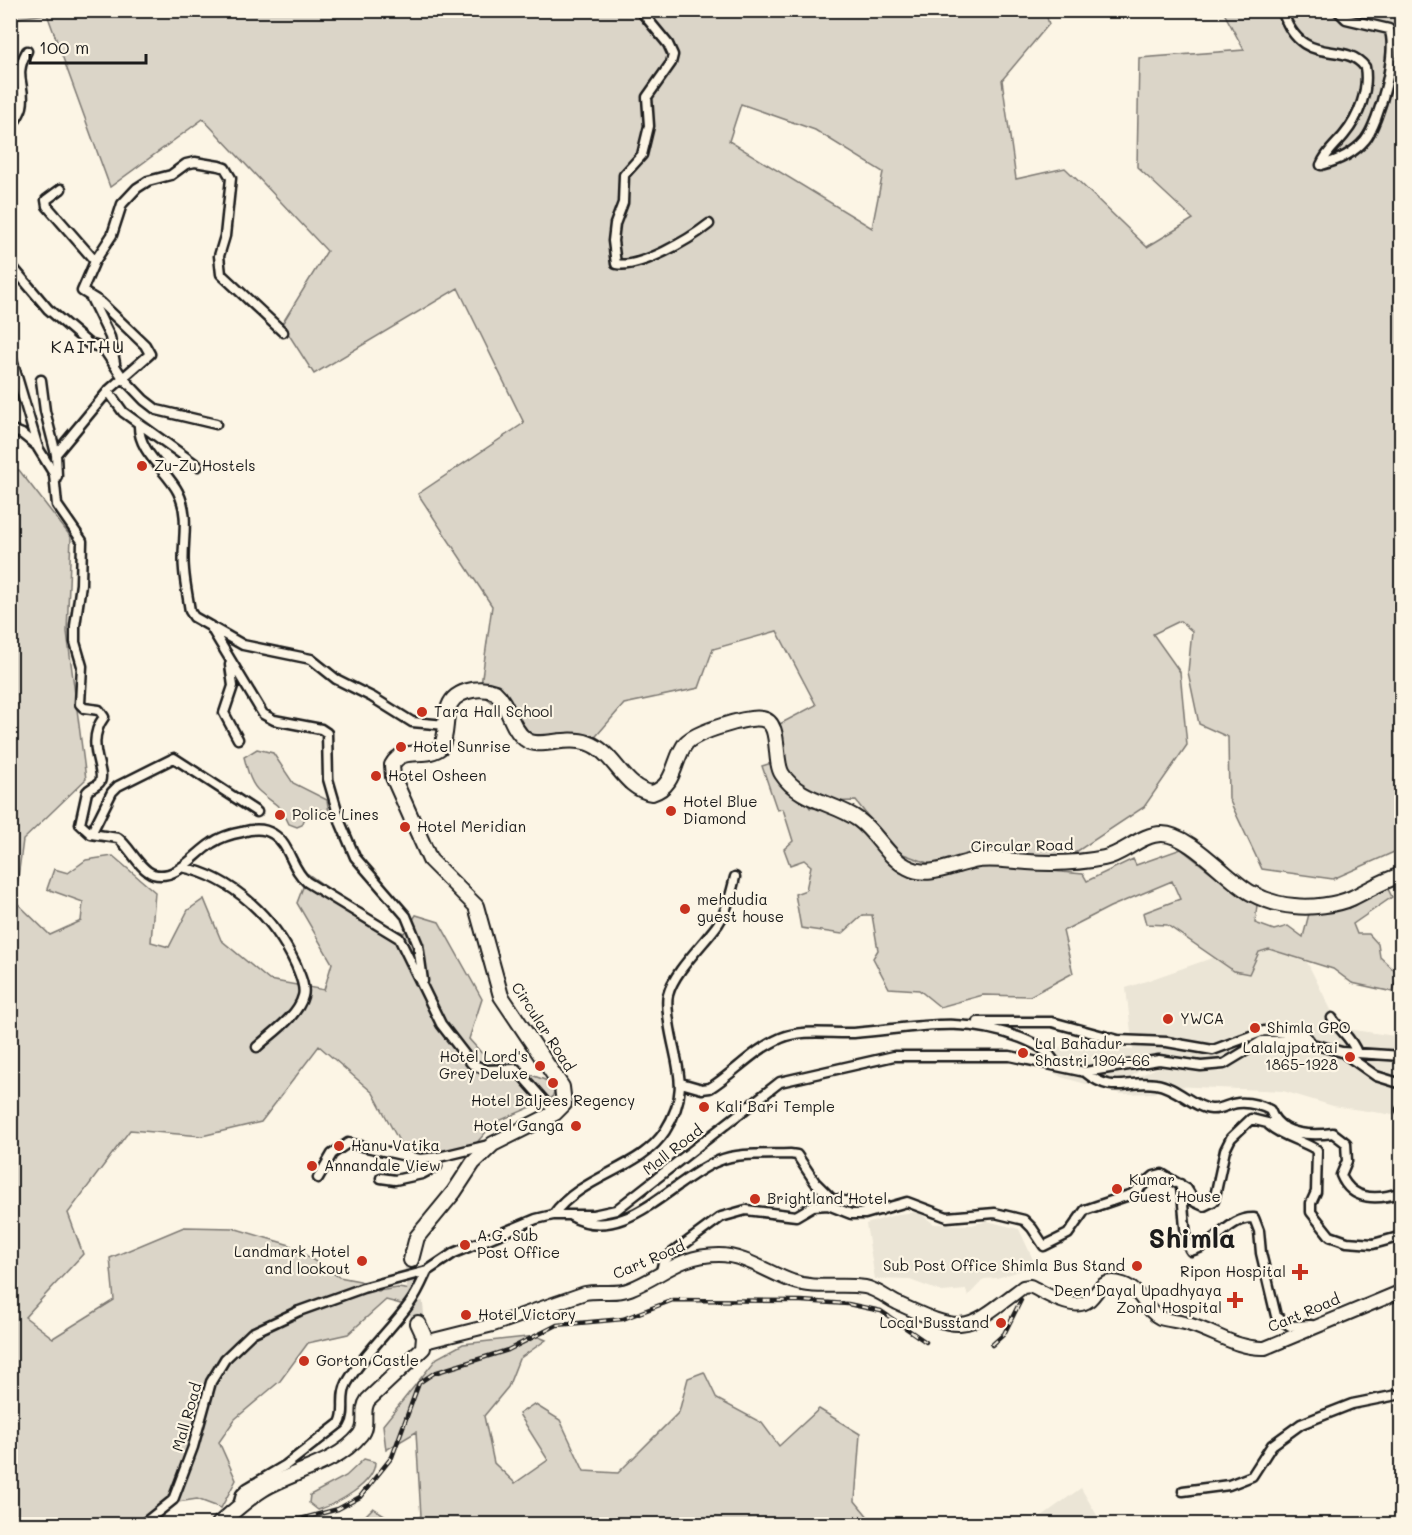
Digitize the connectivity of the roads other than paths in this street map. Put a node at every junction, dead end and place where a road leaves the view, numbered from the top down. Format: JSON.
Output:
{"nodes":[{"id":1,"x":640,"y":10,"type":"edge"},
{"id":2,"x":1282,"y":10,"type":"edge"},
{"id":3,"x":1337,"y":10,"type":"edge"},
{"id":4,"x":27,"y":51,"type":"dead end"},
{"id":5,"x":10,"y":129,"type":"edge"},
{"id":6,"x":61,"y":189,"type":"dead end"},
{"id":7,"x":709,"y":224,"type":"dead end"},
{"id":8,"x":95,"y":261,"type":"junction"},
{"id":9,"x":10,"y":264,"type":"edge"},
{"id":10,"x":90,"y":296,"type":"junction"},
{"id":11,"x":283,"y":332,"type":"dead end"},
{"id":12,"x":10,"y":353,"type":"edge"},
{"id":13,"x":115,"y":366,"type":"junction"},
{"id":14,"x":123,"y":378,"type":"junction"},
{"id":15,"x":41,"y":380,"type":"dead end"},
{"id":16,"x":108,"y":391,"type":"junction"},
{"id":17,"x":216,"y":423,"type":"dead end"},
{"id":18,"x":139,"y":425,"type":"junction"},
{"id":19,"x":10,"y":429,"type":"edge"},
{"id":20,"x":38,"y":448,"type":"junction"},
{"id":21,"x":56,"y":454,"type":"junction"},
{"id":22,"x":198,"y":466,"type":"dead end"},
{"id":23,"x":56,"y":486,"type":"junction"},
{"id":24,"x":210,"y":626,"type":"junction"},
{"id":25,"x":229,"y":659,"type":"junction"},
{"id":26,"x":446,"y":724,"type":"junction"},
{"id":27,"x":238,"y":739,"type":"dead end"},
{"id":28,"x":257,"y":812,"type":"dead end"},
{"id":29,"x":91,"y":834,"type":"junction"},
{"id":30,"x":182,"y":867,"type":"junction"},
{"id":31,"x":1401,"y":875,"type":"edge"},
{"id":32,"x":735,"y":877,"type":"dead end"},
{"id":33,"x":423,"y":987,"type":"junction"},
{"id":34,"x":1332,"y":1018,"type":"dead end"},
{"id":35,"x":966,"y":1024,"type":"junction"},
{"id":36,"x":1311,"y":1043,"type":"junction"},
{"id":37,"x":257,"y":1047,"type":"dead end"},
{"id":38,"x":1342,"y":1052,"type":"junction"},
{"id":39,"x":1357,"y":1053,"type":"junction"},
{"id":40,"x":1401,"y":1056,"type":"edge"},
{"id":41,"x":1056,"y":1065,"type":"junction"},
{"id":42,"x":1085,"y":1072,"type":"junction"},
{"id":43,"x":681,"y":1083,"type":"junction"},
{"id":44,"x":1401,"y":1084,"type":"edge"},
{"id":45,"x":555,"y":1113,"type":"junction"},
{"id":46,"x":1269,"y":1125,"type":"junction"},
{"id":47,"x":1284,"y":1127,"type":"junction"},
{"id":48,"x":493,"y":1144,"type":"junction"},
{"id":49,"x":435,"y":1158,"type":"junction"},
{"id":50,"x":318,"y":1178,"type":"dead end"},
{"id":51,"x":381,"y":1178,"type":"dead end"},
{"id":52,"x":1180,"y":1184,"type":"junction"},
{"id":53,"x":1401,"y":1192,"type":"edge"},
{"id":54,"x":881,"y":1210,"type":"junction"},
{"id":55,"x":568,"y":1214,"type":"junction"},
{"id":56,"x":553,"y":1215,"type":"junction"},
{"id":57,"x":1401,"y":1236,"type":"edge"},
{"id":58,"x":411,"y":1260,"type":"tunnel mouth"},
{"id":59,"x":428,"y":1271,"type":"junction"},
{"id":60,"x":661,"y":1271,"type":"junction"},
{"id":61,"x":1401,"y":1291,"type":"edge"},
{"id":62,"x":418,"y":1323,"type":"tunnel mouth"},
{"id":63,"x":1320,"y":1325,"type":"junction"},
{"id":64,"x":425,"y":1342,"type":"junction"},
{"id":65,"x":1401,"y":1394,"type":"edge"},
{"id":66,"x":1183,"y":1491,"type":"dead end"},
{"id":67,"x":238,"y":1507,"type":"junction"},
{"id":68,"x":142,"y":1524,"type":"edge"},
{"id":69,"x":219,"y":1524,"type":"edge"}],
"edges":[{"from":1,"to":7,"type":"street"},
{"from":2,"to":3,"type":"street"},
{"from":4,"to":5,"type":"street"},
{"from":6,"to":8,"type":"street"},
{"from":8,"to":10,"type":"street"},
{"from":8,"to":11,"type":"street"},
{"from":9,"to":13,"type":"street"},
{"from":10,"to":13,"type":"street"},
{"from":10,"to":14,"type":"street"},
{"from":12,"to":20,"type":"street"},
{"from":13,"to":14,"type":"street"},
{"from":14,"to":16,"type":"street"},
{"from":14,"to":17,"type":"street"},
{"from":15,"to":21,"type":"street"},
{"from":16,"to":18,"type":"street"},
{"from":16,"to":21,"type":"street"},
{"from":18,"to":22,"type":"street"},
{"from":18,"to":24,"type":"street"},
{"from":19,"to":20,"type":"street"},
{"from":20,"to":23,"type":"street"},
{"from":21,"to":23,"type":"street"},
{"from":23,"to":29,"type":"street"},
{"from":24,"to":25,"type":"street"},
{"from":24,"to":26,"type":"street"},
{"from":25,"to":27,"type":"street"},
{"from":25,"to":33,"type":"street"},
{"from":26,"to":31,"type":"main road","name":"Circular Road"},
{"from":26,"to":45,"type":"main road","name":"Circular Road"},
{"from":28,"to":29,"type":"street"},
{"from":29,"to":30,"type":"street"},
{"from":30,"to":33,"type":"street"},
{"from":30,"to":37,"type":"street"},
{"from":32,"to":43,"type":"street"},
{"from":33,"to":45,"type":"street"},
{"from":34,"to":39,"type":"street"},
{"from":35,"to":36,"type":"street"},
{"from":35,"to":41,"type":"street"},
{"from":35,"to":43,"type":"street"},
{"from":36,"to":38,"type":"street","name":"Mall Road"},
{"from":36,"to":42,"type":"street","name":"Mall Road"},
{"from":38,"to":39,"type":"street"},
{"from":38,"to":44,"type":"street","name":"Mall Road"},
{"from":39,"to":40,"type":"street"},
{"from":41,"to":42,"type":"street","name":"Mall Road"},
{"from":41,"to":55,"type":"street","name":"Mall Road"},
{"from":42,"to":47,"type":"street"},
{"from":43,"to":56,"type":"street"},
{"from":45,"to":48,"type":"main road"},
{"from":46,"to":47,"type":"street"},
{"from":46,"to":52,"type":"street"},
{"from":46,"to":57,"type":"street"},
{"from":47,"to":53,"type":"street"},
{"from":48,"to":49,"type":"street"},
{"from":48,"to":58,"type":"main road"},
{"from":49,"to":50,"type":"street"},
{"from":49,"to":51,"type":"street"},
{"from":52,"to":54,"type":"street"},
{"from":52,"to":63,"type":"street"},
{"from":54,"to":55,"type":"street"},
{"from":54,"to":60,"type":"street"},
{"from":55,"to":56,"type":"street","name":"Mall Road"},
{"from":56,"to":59,"type":"street","name":"Mall Road"},
{"from":59,"to":67,"type":"street"},
{"from":59,"to":68,"type":"street","name":"Mall Road"},
{"from":60,"to":63,"type":"main road","name":"Cart Road"},
{"from":60,"to":64,"type":"main road","name":"Cart Road"},
{"from":61,"to":63,"type":"main road","name":"Cart Road"},
{"from":62,"to":64,"type":"main road"},
{"from":64,"to":67,"type":"main road"},
{"from":65,"to":66,"type":"street"},
{"from":67,"to":69,"type":"main road"}]}
